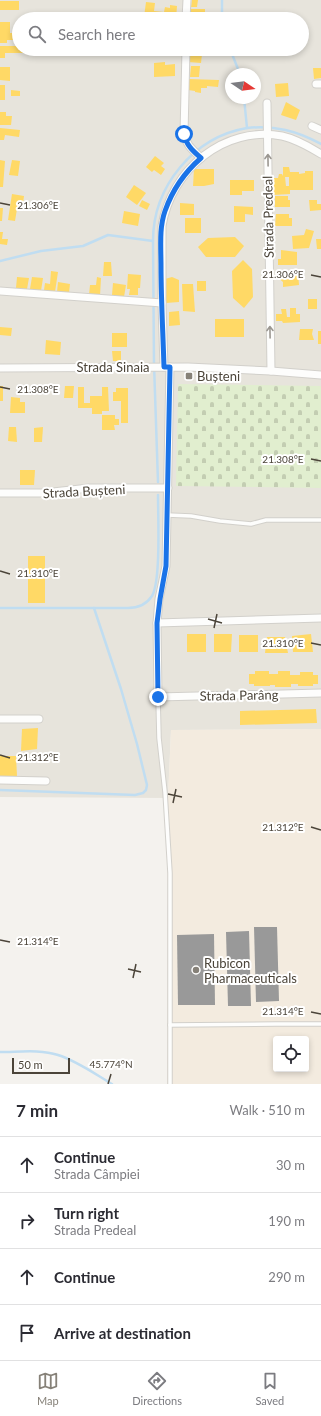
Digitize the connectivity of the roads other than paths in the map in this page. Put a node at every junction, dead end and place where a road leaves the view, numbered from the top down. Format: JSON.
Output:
{"nodes":[{"id":1,"x":186,"y":0,"type":"edge"},
{"id":2,"x":186,"y":12,"type":"edge"},
{"id":3,"x":186,"y":56,"type":"edge"},
{"id":4,"x":267,"y":103,"type":"dead end"},
{"id":5,"x":312,"y":126,"type":"dead end"},
{"id":6,"x":267,"y":129,"type":"junction"},
{"id":7,"x":321,"y":130,"type":"edge"},
{"id":8,"x":197,"y":154,"type":"junction"},
{"id":9,"x":321,"y":154,"type":"edge"},
{"id":10,"x":0,"y":291,"type":"edge"},
{"id":11,"x":160,"y":303,"type":"junction"},
{"id":12,"x":164,"y":367,"type":"junction"},
{"id":13,"x":0,"y":368,"type":"edge"},
{"id":14,"x":271,"y":371,"type":"junction"},
{"id":15,"x":321,"y":375,"type":"edge"},
{"id":16,"x":168,"y":488,"type":"junction"},
{"id":17,"x":0,"y":493,"type":"edge"},
{"id":18,"x":166,"y":515,"type":"junction"},
{"id":19,"x":321,"y":520,"type":"edge"},
{"id":20,"x":321,"y":618,"type":"edge"},
{"id":21,"x":157,"y":623,"type":"junction"},
{"id":22,"x":321,"y":693,"type":"edge"},
{"id":23,"x":158,"y":697,"type":"junction"},
{"id":24,"x":0,"y":719,"type":"edge"},
{"id":25,"x":39,"y":719,"type":"dead end"},
{"id":26,"x":0,"y":780,"type":"edge"},
{"id":27,"x":46,"y":781,"type":"dead end"},
{"id":28,"x":321,"y":1024,"type":"edge"},
{"id":29,"x":170,"y":1025,"type":"junction"},
{"id":30,"x":170,"y":1084,"type":"edge"}],
"edges":[{"from":1,"to":2,"type":"street"},
{"from":3,"to":8,"type":"street"},
{"from":4,"to":6,"type":"street","name":"Strada Predeal"},
{"from":5,"to":7,"type":"street"},
{"from":6,"to":8,"type":"street"},
{"from":6,"to":9,"type":"street"},
{"from":14,"to":6,"type":"street","name":"Strada Predeal","one_way":true},
{"from":8,"to":11,"type":"street"},
{"from":10,"to":11,"type":"street"},
{"from":11,"to":12,"type":"street"},
{"from":12,"to":13,"type":"street","name":"Strada Sinaia"},
{"from":12,"to":14,"type":"street","name":"Strada Sinaia"},
{"from":12,"to":16,"type":"street"},
{"from":14,"to":15,"type":"street","name":"Strada Sinaia"},
{"from":16,"to":17,"type":"street","name":"Strada Bușteni"},
{"from":16,"to":18,"type":"street"},
{"from":18,"to":19,"type":"lane"},
{"from":18,"to":21,"type":"street"},
{"from":20,"to":21,"type":"street"},
{"from":21,"to":23,"type":"street"},
{"from":22,"to":23,"type":"street","name":"Strada Parâng"},
{"from":23,"to":29,"type":"lane"},
{"from":24,"to":25,"type":"street"},
{"from":26,"to":27,"type":"street"},
{"from":28,"to":29,"type":"lane"},
{"from":29,"to":30,"type":"lane"}]}
